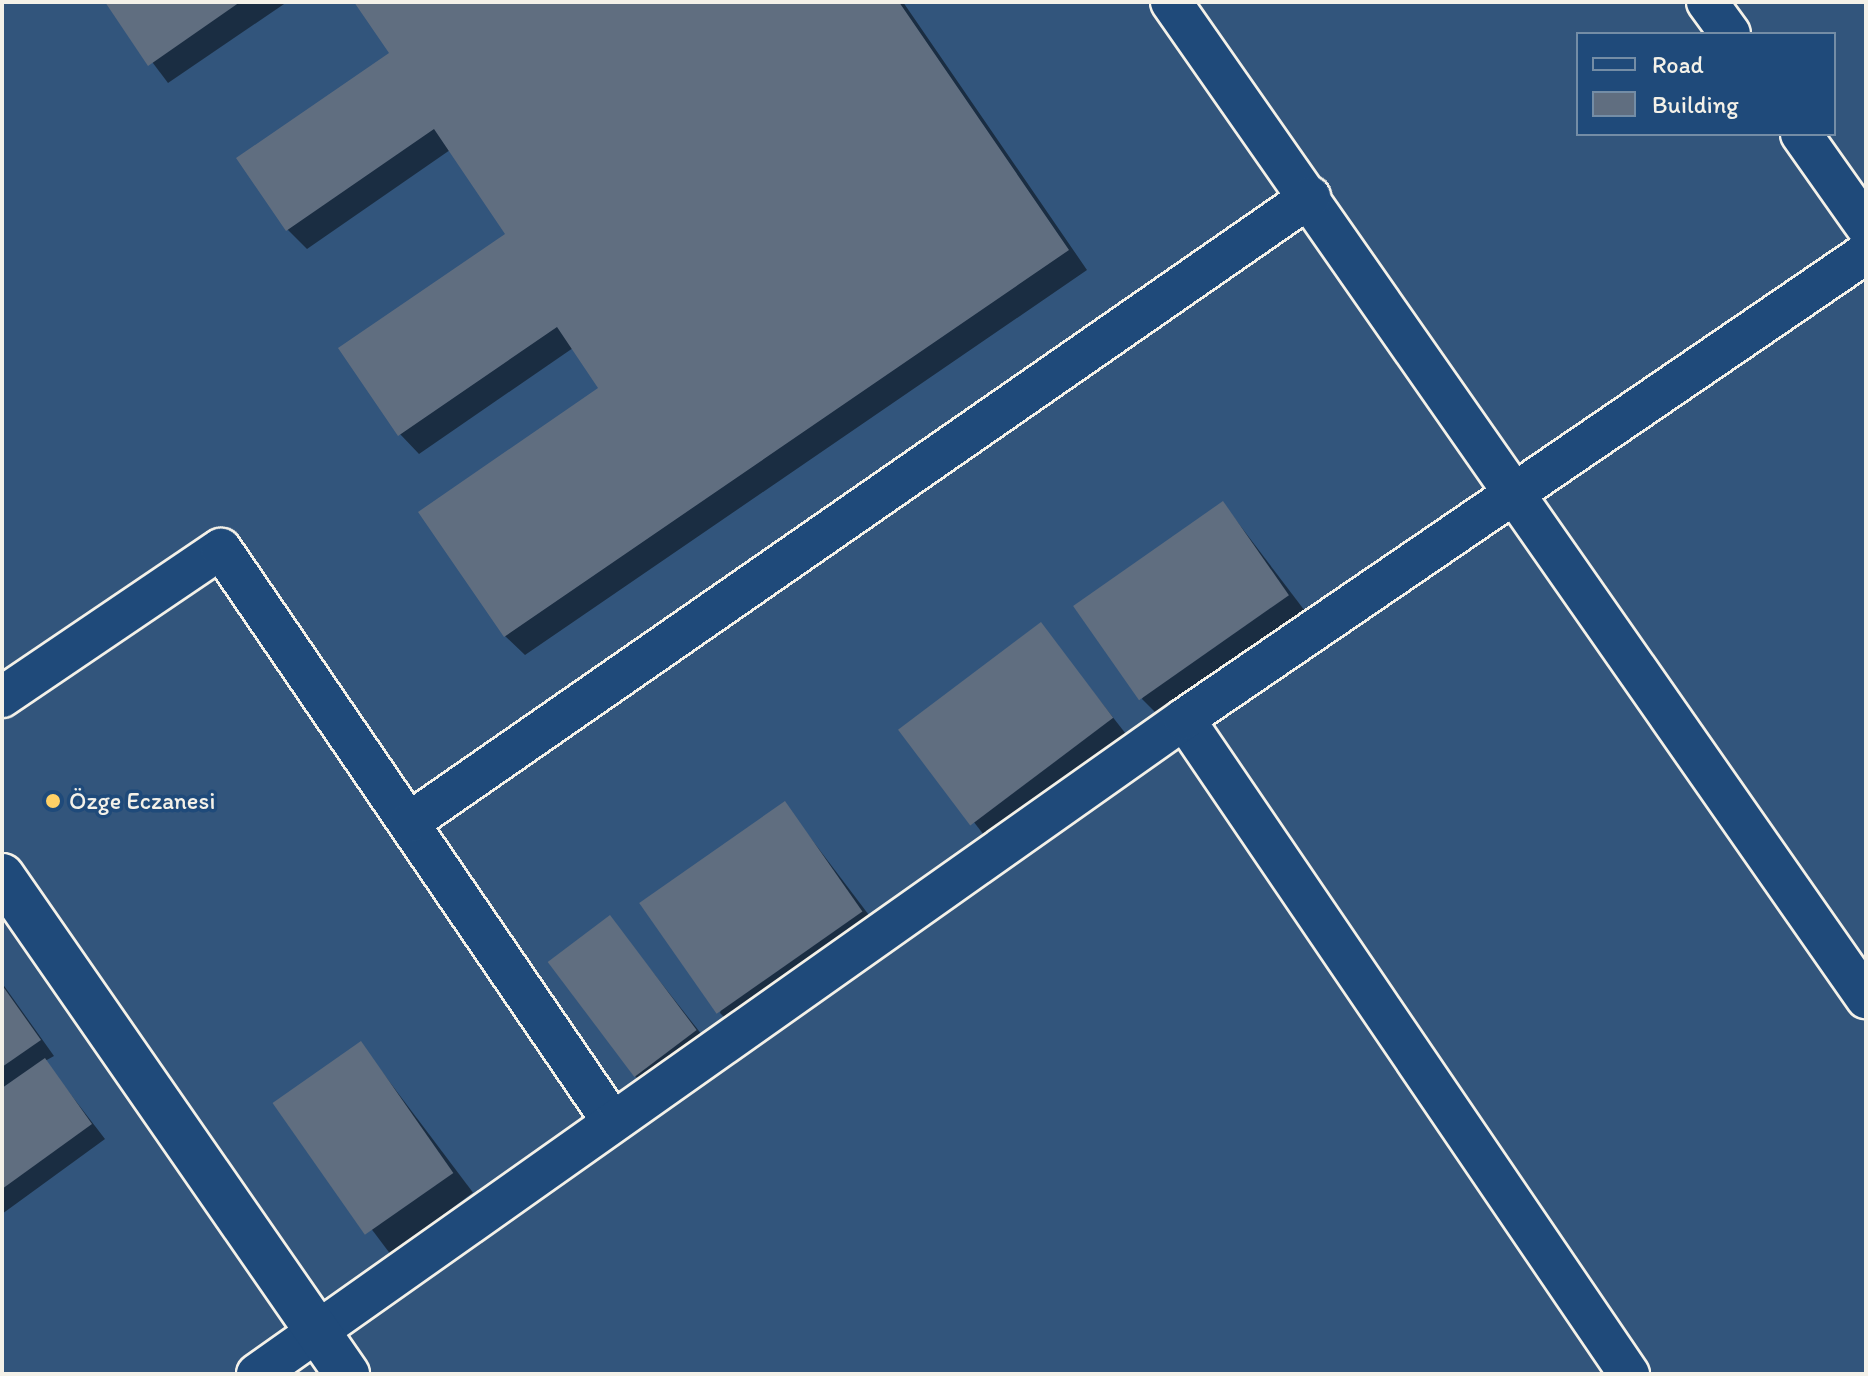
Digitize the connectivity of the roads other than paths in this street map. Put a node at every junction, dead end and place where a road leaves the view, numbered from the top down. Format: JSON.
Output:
{"nodes":[{"id":1,"x":1171,"y":2,"type":"edge"},
{"id":2,"x":1707,"y":2,"type":"edge"},
{"id":3,"x":1729,"y":32,"type":"edge"},
{"id":4,"x":1802,"y":136,"type":"edge"},
{"id":5,"x":1310,"y":197,"type":"junction"},
{"id":6,"x":1866,"y":226,"type":"edge"},
{"id":7,"x":1866,"y":253,"type":"edge"},
{"id":8,"x":1518,"y":490,"type":"junction"},
{"id":9,"x":2,"y":697,"type":"edge"},
{"id":10,"x":1184,"y":719,"type":"junction"},
{"id":11,"x":410,"y":822,"type":"junction"},
{"id":12,"x":2,"y":876,"type":"edge"},
{"id":13,"x":1866,"y":998,"type":"edge"},
{"id":14,"x":612,"y":1121,"type":"junction"},
{"id":15,"x":319,"y":1331,"type":"junction"},
{"id":16,"x":257,"y":1374,"type":"edge"},
{"id":17,"x":347,"y":1374,"type":"edge"},
{"id":18,"x":1629,"y":1374,"type":"edge"}],
"edges":[{"from":1,"to":5,"type":"street"},
{"from":2,"to":3,"type":"street"},
{"from":4,"to":6,"type":"street"},
{"from":5,"to":8,"type":"street"},
{"from":5,"to":11,"type":"street"},
{"from":7,"to":8,"type":"street"},
{"from":8,"to":10,"type":"street"},
{"from":8,"to":13,"type":"street"},
{"from":9,"to":11,"type":"street"},
{"from":10,"to":14,"type":"street"},
{"from":10,"to":18,"type":"street"},
{"from":11,"to":14,"type":"street"},
{"from":12,"to":15,"type":"main road"},
{"from":14,"to":15,"type":"street"},
{"from":15,"to":16,"type":"street"},
{"from":15,"to":17,"type":"main road"}]}
